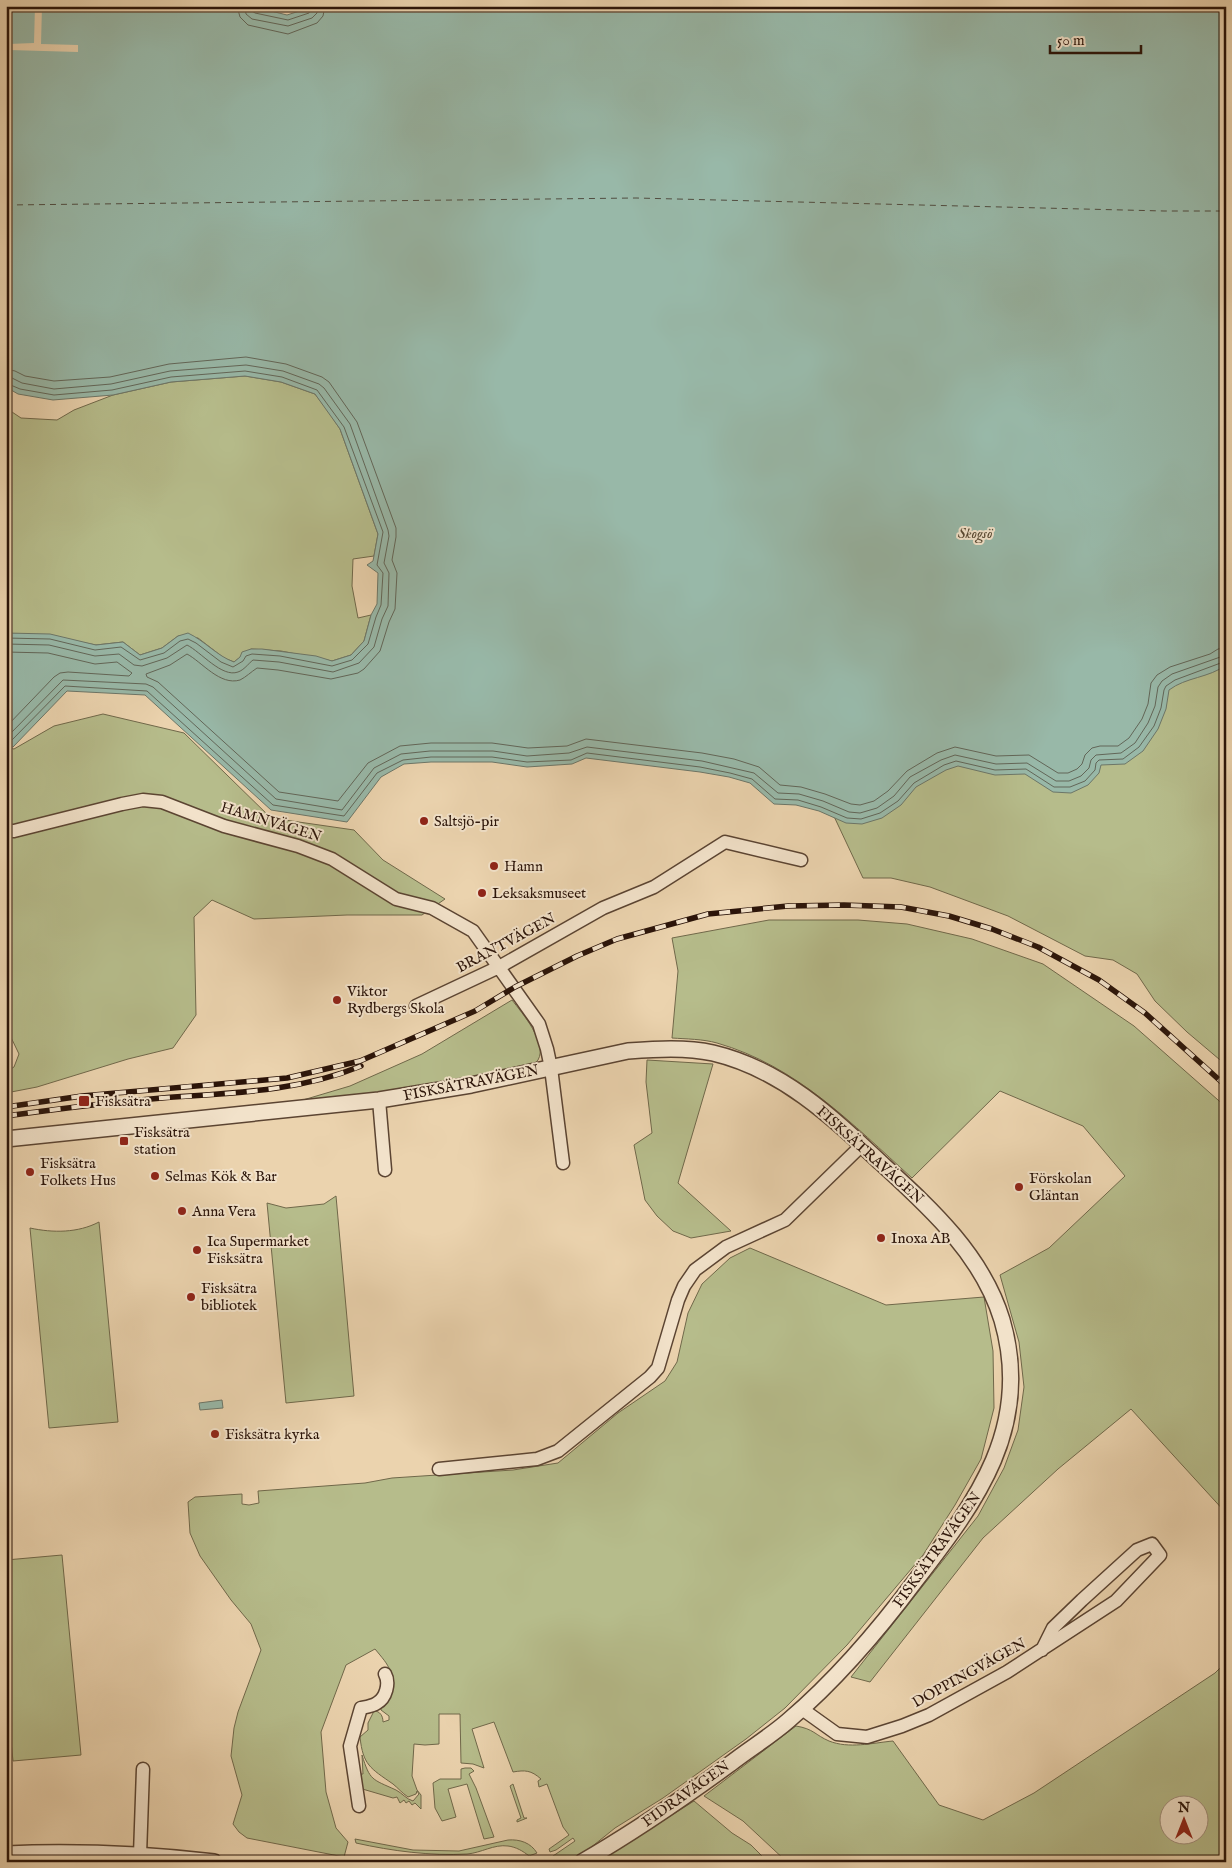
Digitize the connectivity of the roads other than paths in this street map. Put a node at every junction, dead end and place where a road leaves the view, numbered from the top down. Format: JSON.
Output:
{"nodes":[{"id":1,"x":6,"y":831,"type":"edge"},
{"id":2,"x":801,"y":860,"type":"dead end"},
{"id":3,"x":499,"y":967,"type":"junction"},
{"id":4,"x":416,"y":1006,"type":"dead end"},
{"id":5,"x":551,"y":1068,"type":"junction"},
{"id":6,"x":379,"y":1100,"type":"junction"},
{"id":7,"x":6,"y":1139,"type":"edge"},
{"id":8,"x":862,"y":1146,"type":"junction"},
{"id":9,"x":564,"y":1163,"type":"dead end"},
{"id":10,"x":384,"y":1170,"type":"dead end"},
{"id":11,"x":439,"y":1469,"type":"dead end"},
{"id":12,"x":1042,"y":1650,"type":"junction"},
{"id":13,"x":385,"y":1674,"type":"dead end"},
{"id":14,"x":802,"y":1708,"type":"junction"},
{"id":15,"x":787,"y":1722,"type":"joint"},
{"id":16,"x":143,"y":1769,"type":"dead end"},
{"id":17,"x":359,"y":1806,"type":"dead end"},
{"id":18,"x":6,"y":1854,"type":"edge"},
{"id":19,"x":140,"y":1854,"type":"junction"},
{"id":20,"x":214,"y":1862,"type":"edge"},
{"id":21,"x":583,"y":1862,"type":"edge"}],
"edges":[{"from":1,"to":3,"type":"street","name":"HAMNVÄGEN"},
{"from":2,"to":3,"type":"street","name":"BRANTVÄGEN"},
{"from":3,"to":4,"type":"street","name":"BRANTVÄGEN"},
{"from":3,"to":5,"type":"street","name":"HAMNVÄGEN"},
{"from":5,"to":6,"type":"street","name":"FISKSÄTRAVÄGEN"},
{"from":5,"to":8,"type":"street","name":"FISKSÄTRAVÄGEN"},
{"from":5,"to":9,"type":"street","name":"HAMNVÄGEN"},
{"from":6,"to":7,"type":"street","name":"FISKSÄTRAVÄGEN"},
{"from":6,"to":10,"type":"street"},
{"from":8,"to":11,"type":"street"},
{"from":8,"to":14,"type":"street","name":"FISKSÄTRAVÄGEN"},
{"from":12,"to":12,"type":"street","name":"DOPPINGVÄGEN"},
{"from":12,"to":14,"type":"street","name":"DOPPINGVÄGEN"},
{"from":13,"to":17,"type":"street"},
{"from":14,"to":15,"type":"street","name":"FISKSÄTRAVÄGEN"},
{"from":15,"to":21,"type":"street","name":"FIDRAVÄGEN"},
{"from":16,"to":19,"type":"street"},
{"from":18,"to":19,"type":"street"},
{"from":19,"to":20,"type":"street"}]}
